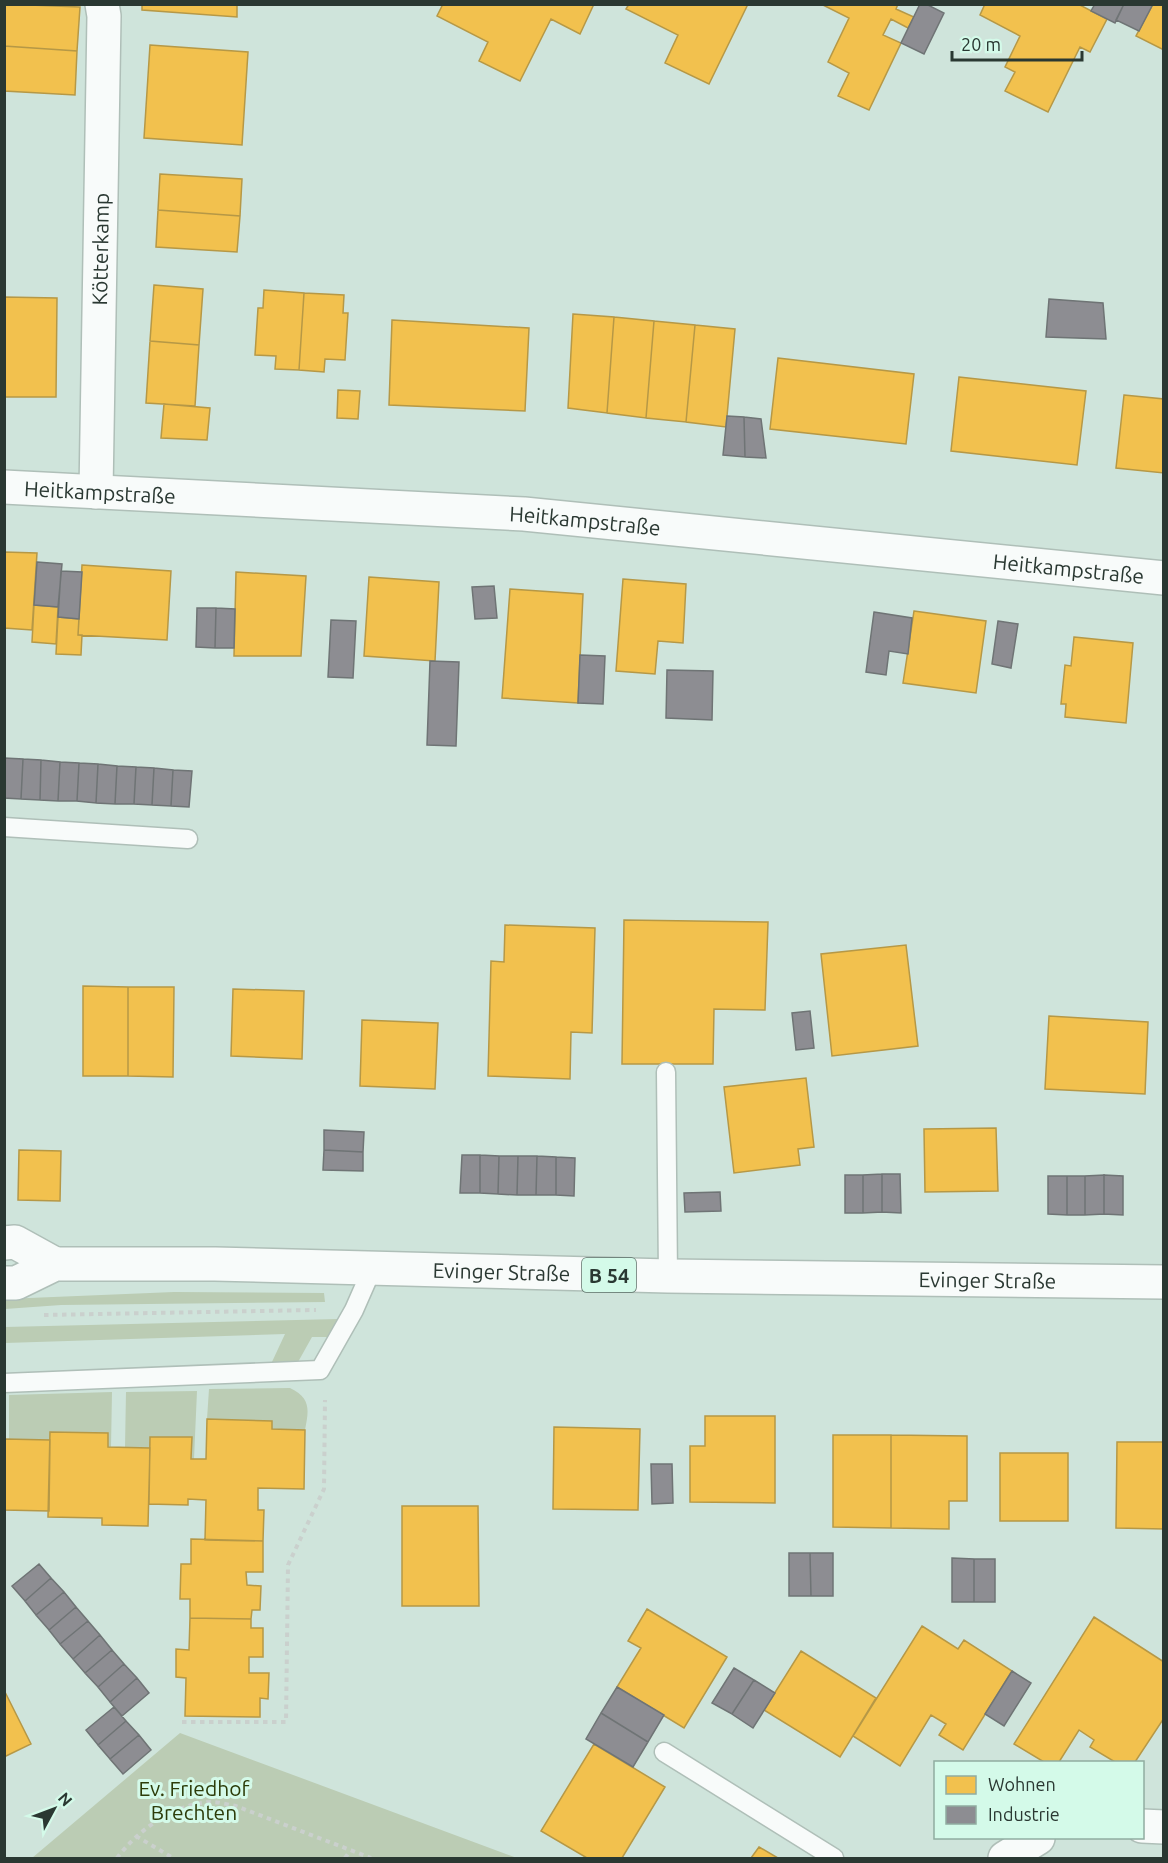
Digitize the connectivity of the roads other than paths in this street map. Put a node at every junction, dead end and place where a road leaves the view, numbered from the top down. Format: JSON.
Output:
{"nodes":[{"id":1,"x":102,"y":4,"type":"edge"},
{"id":2,"x":4,"y":487,"type":"edge"},
{"id":3,"x":96,"y":492,"type":"junction"},
{"id":4,"x":1164,"y":578,"type":"edge"},
{"id":5,"x":4,"y":827,"type":"edge"},
{"id":6,"x":188,"y":839,"type":"dead end"},
{"id":7,"x":666,"y":1072,"type":"dead end"},
{"id":8,"x":4,"y":1243,"type":"edge"},
{"id":9,"x":55,"y":1264,"type":"junction"},
{"id":10,"x":372,"y":1269,"type":"junction"},
{"id":11,"x":668,"y":1276,"type":"junction"},
{"id":12,"x":1164,"y":1282,"type":"edge"},
{"id":13,"x":4,"y":1284,"type":"edge"},
{"id":14,"x":4,"y":1383,"type":"edge"},
{"id":15,"x":664,"y":1752,"type":"dead end"},
{"id":16,"x":1144,"y":1826,"type":"edge"},
{"id":17,"x":1164,"y":1827,"type":"edge"},
{"id":18,"x":1036,"y":1839,"type":"edge"},
{"id":19,"x":834,"y":1858,"type":"edge"},
{"id":20,"x":1005,"y":1858,"type":"edge"}],
"edges":[{"from":1,"to":3,"type":"street","name":"Kötterkamp"},
{"from":2,"to":3,"type":"street","name":"Heitkampstraße"},
{"from":3,"to":4,"type":"street","name":"Heitkampstraße"},
{"from":5,"to":6,"type":"lane"},
{"from":7,"to":11,"type":"lane"},
{"from":8,"to":9,"type":"street","name":"Evinger Straße","number":"B 54"},
{"from":9,"to":10,"type":"street","name":"Evinger Straße","number":"B 54"},
{"from":9,"to":13,"type":"street","name":"Evinger Straße","number":"B 54"},
{"from":10,"to":11,"type":"street","name":"Evinger Straße","number":"B 54"},
{"from":10,"to":14,"type":"lane"},
{"from":11,"to":12,"type":"street","name":"Evinger Straße","number":"B 54"},
{"from":15,"to":19,"type":"lane"},
{"from":16,"to":17,"type":"street"},
{"from":18,"to":20,"type":"street"}]}
